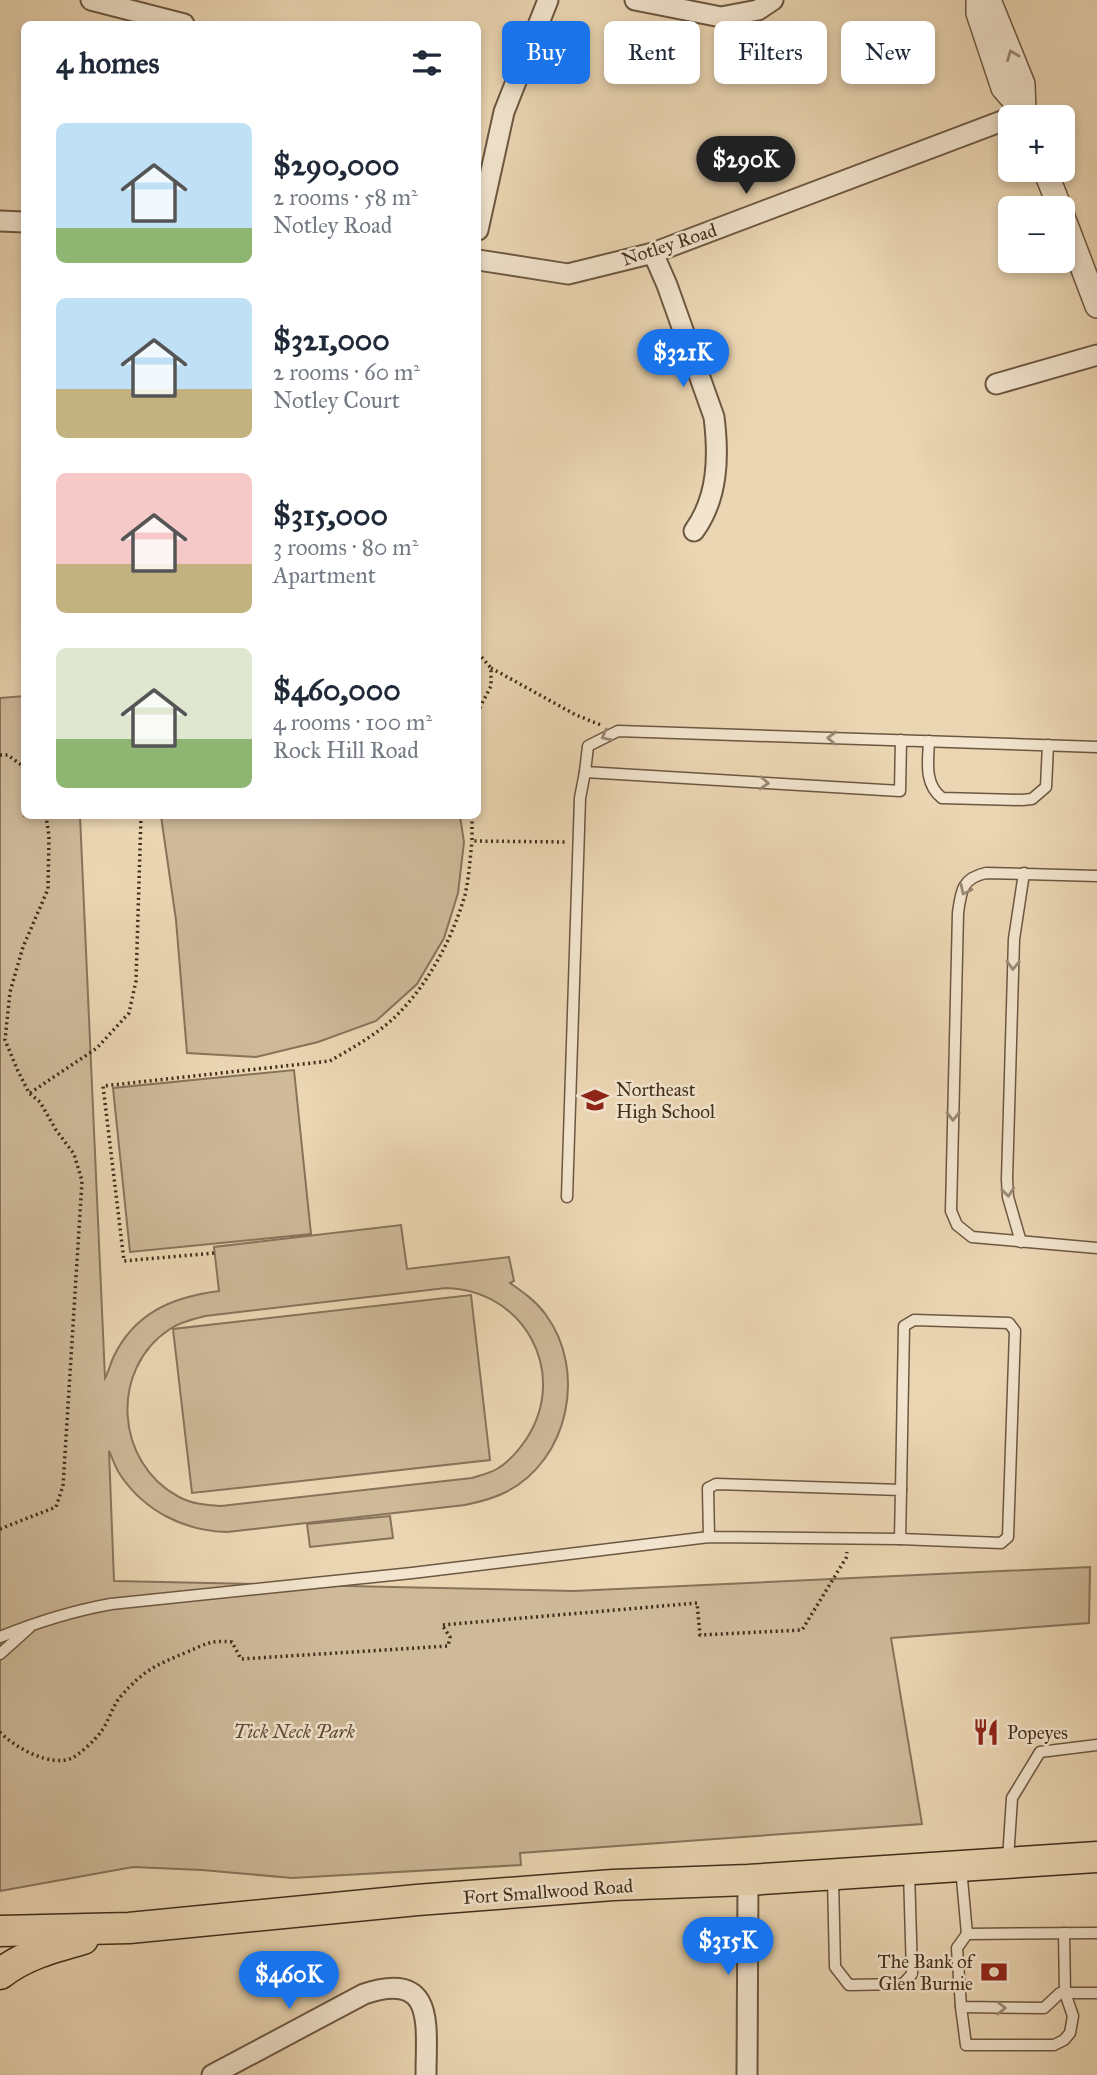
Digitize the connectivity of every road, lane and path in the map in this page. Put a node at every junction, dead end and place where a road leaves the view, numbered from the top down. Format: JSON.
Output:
{"nodes":[{"id":1,"x":91,"y":0,"type":"edge"},
{"id":2,"x":548,"y":0,"type":"edge"},
{"id":3,"x":635,"y":0,"type":"edge"},
{"id":4,"x":773,"y":0,"type":"edge"},
{"id":5,"x":978,"y":0,"type":"edge"},
{"id":6,"x":989,"y":0,"type":"edge"},
{"id":7,"x":172,"y":21,"type":"edge"},
{"id":8,"x":1012,"y":105,"type":"edge"},
{"id":9,"x":1019,"y":105,"type":"edge"},
{"id":10,"x":998,"y":123,"type":"edge"},
{"id":11,"x":481,"y":216,"type":"edge"},
{"id":12,"x":0,"y":220,"type":"edge"},
{"id":13,"x":21,"y":222,"type":"edge"},
{"id":14,"x":1075,"y":248,"type":"edge"},
{"id":15,"x":653,"y":253,"type":"junction"},
{"id":16,"x":481,"y":260,"type":"edge"},
{"id":17,"x":1097,"y":306,"type":"edge"},
{"id":18,"x":1097,"y":355,"type":"edge"},
{"id":19,"x":996,"y":384,"type":"dead end"},
{"id":20,"x":694,"y":531,"type":"dead end"},
{"id":21,"x":481,"y":656,"type":"edge"},
{"id":22,"x":491,"y":668,"type":"junction"},
{"id":23,"x":481,"y":705,"type":"edge"},
{"id":24,"x":618,"y":731,"type":"junction"},
{"id":25,"x":901,"y":740,"type":"junction"},
{"id":26,"x":929,"y":741,"type":"junction"},
{"id":27,"x":1048,"y":745,"type":"junction"},
{"id":28,"x":1097,"y":747,"type":"edge"},
{"id":29,"x":0,"y":755,"type":"edge"},
{"id":30,"x":21,"y":765,"type":"edge"},
{"id":31,"x":585,"y":772,"type":"junction"},
{"id":32,"x":47,"y":819,"type":"edge"},
{"id":33,"x":141,"y":819,"type":"edge"},
{"id":34,"x":472,"y":819,"type":"edge"},
{"id":35,"x":472,"y":841,"type":"junction"},
{"id":36,"x":578,"y":842,"type":"junction"},
{"id":37,"x":1024,"y":873,"type":"junction"},
{"id":38,"x":1097,"y":876,"type":"edge"},
{"id":39,"x":29,"y":1093,"type":"junction"},
{"id":40,"x":566,"y":1197,"type":"dead end"},
{"id":41,"x":1021,"y":1242,"type":"junction"},
{"id":42,"x":1097,"y":1248,"type":"edge"},
{"id":43,"x":215,"y":1253,"type":"dead end"},
{"id":44,"x":901,"y":1490,"type":"junction"},
{"id":45,"x":0,"y":1529,"type":"edge"},
{"id":46,"x":709,"y":1537,"type":"junction"},
{"id":47,"x":848,"y":1539,"type":"junction"},
{"id":48,"x":900,"y":1539,"type":"junction"},
{"id":49,"x":34,"y":1623,"type":"junction"},
{"id":50,"x":0,"y":1637,"type":"edge"},
{"id":51,"x":0,"y":1654,"type":"edge"},
{"id":52,"x":0,"y":1732,"type":"edge"},
{"id":53,"x":1097,"y":1745,"type":"edge"},
{"id":54,"x":1097,"y":1857,"type":"edge"},
{"id":55,"x":1007,"y":1863,"type":"junction"},
{"id":56,"x":961,"y":1866,"type":"junction"},
{"id":57,"x":909,"y":1869,"type":"junction"},
{"id":58,"x":833,"y":1874,"type":"junction"},
{"id":59,"x":748,"y":1880,"type":"junction"},
{"id":60,"x":129,"y":1928,"type":"junction"},
{"id":61,"x":0,"y":1931,"type":"edge"},
{"id":62,"x":1064,"y":1933,"type":"junction"},
{"id":63,"x":1097,"y":1933,"type":"edge"},
{"id":64,"x":967,"y":1934,"type":"junction"},
{"id":65,"x":0,"y":1973,"type":"edge"},
{"id":66,"x":1065,"y":1993,"type":"junction"},
{"id":67,"x":1097,"y":1993,"type":"edge"},
{"id":68,"x":961,"y":2007,"type":"junction"},
{"id":69,"x":212,"y":2075,"type":"edge"},
{"id":70,"x":426,"y":2075,"type":"edge"},
{"id":71,"x":747,"y":2075,"type":"edge"}],
"edges":[{"from":1,"to":7,"type":"street"},
{"from":2,"to":11,"type":"street"},
{"from":3,"to":4,"type":"street"},
{"from":5,"to":8,"type":"street"},
{"from":9,"to":6,"type":"street","one_way":true},
{"from":10,"to":15,"type":"street","name":"Notley Road"},
{"from":12,"to":13,"type":"street"},
{"from":14,"to":17,"type":"street"},
{"from":15,"to":16,"type":"street","name":"Notley Road"},
{"from":15,"to":20,"type":"street"},
{"from":18,"to":19,"type":"street"},
{"from":21,"to":22,"type":"path"},
{"from":22,"to":23,"type":"path"},
{"from":22,"to":24,"type":"path"},
{"from":25,"to":24,"type":"lane","one_way":true},
{"from":24,"to":31,"type":"lane","one_way":true},
{"from":25,"to":26,"type":"lane"},
{"from":31,"to":25,"type":"lane","one_way":true},
{"from":26,"to":27,"type":"lane"},
{"from":26,"to":27,"type":"lane"},
{"from":27,"to":28,"type":"lane"},
{"from":29,"to":30,"type":"path"},
{"from":31,"to":36,"type":"lane"},
{"from":32,"to":39,"type":"path"},
{"from":33,"to":39,"type":"path"},
{"from":34,"to":35,"type":"path"},
{"from":35,"to":36,"type":"path"},
{"from":35,"to":43,"type":"path"},
{"from":36,"to":40,"type":"lane"},
{"from":37,"to":38,"type":"lane"},
{"from":37,"to":41,"type":"lane","one_way":true},
{"from":37,"to":41,"type":"lane","one_way":true},
{"from":39,"to":45,"type":"path"},
{"from":41,"to":42,"type":"lane"},
{"from":44,"to":46,"type":"lane"},
{"from":44,"to":48,"type":"lane"},
{"from":44,"to":48,"type":"lane"},
{"from":46,"to":47,"type":"lane"},
{"from":46,"to":49,"type":"lane"},
{"from":47,"to":48,"type":"lane"},
{"from":47,"to":52,"type":"path"},
{"from":49,"to":50,"type":"lane"},
{"from":49,"to":51,"type":"lane"},
{"from":53,"to":55,"type":"lane"},
{"from":54,"to":55,"type":"main road","name":"Fort Smallwood Road"},
{"from":55,"to":56,"type":"main road","name":"Fort Smallwood Road"},
{"from":56,"to":57,"type":"main road","name":"Fort Smallwood Road"},
{"from":56,"to":64,"type":"lane"},
{"from":57,"to":58,"type":"main road","name":"Fort Smallwood Road"},
{"from":57,"to":58,"type":"lane"},
{"from":58,"to":59,"type":"main road","name":"Fort Smallwood Road"},
{"from":59,"to":60,"type":"main road","name":"Fort Smallwood Road"},
{"from":59,"to":71,"type":"street"},
{"from":60,"to":61,"type":"main road","name":"Fort Smallwood Road"},
{"from":60,"to":65,"type":"main road"},
{"from":62,"to":63,"type":"lane"},
{"from":62,"to":64,"type":"lane"},
{"from":62,"to":66,"type":"lane"},
{"from":64,"to":68,"type":"lane"},
{"from":66,"to":67,"type":"lane"},
{"from":68,"to":66,"type":"lane","one_way":true},
{"from":66,"to":68,"type":"lane"},
{"from":69,"to":70,"type":"street"}]}
